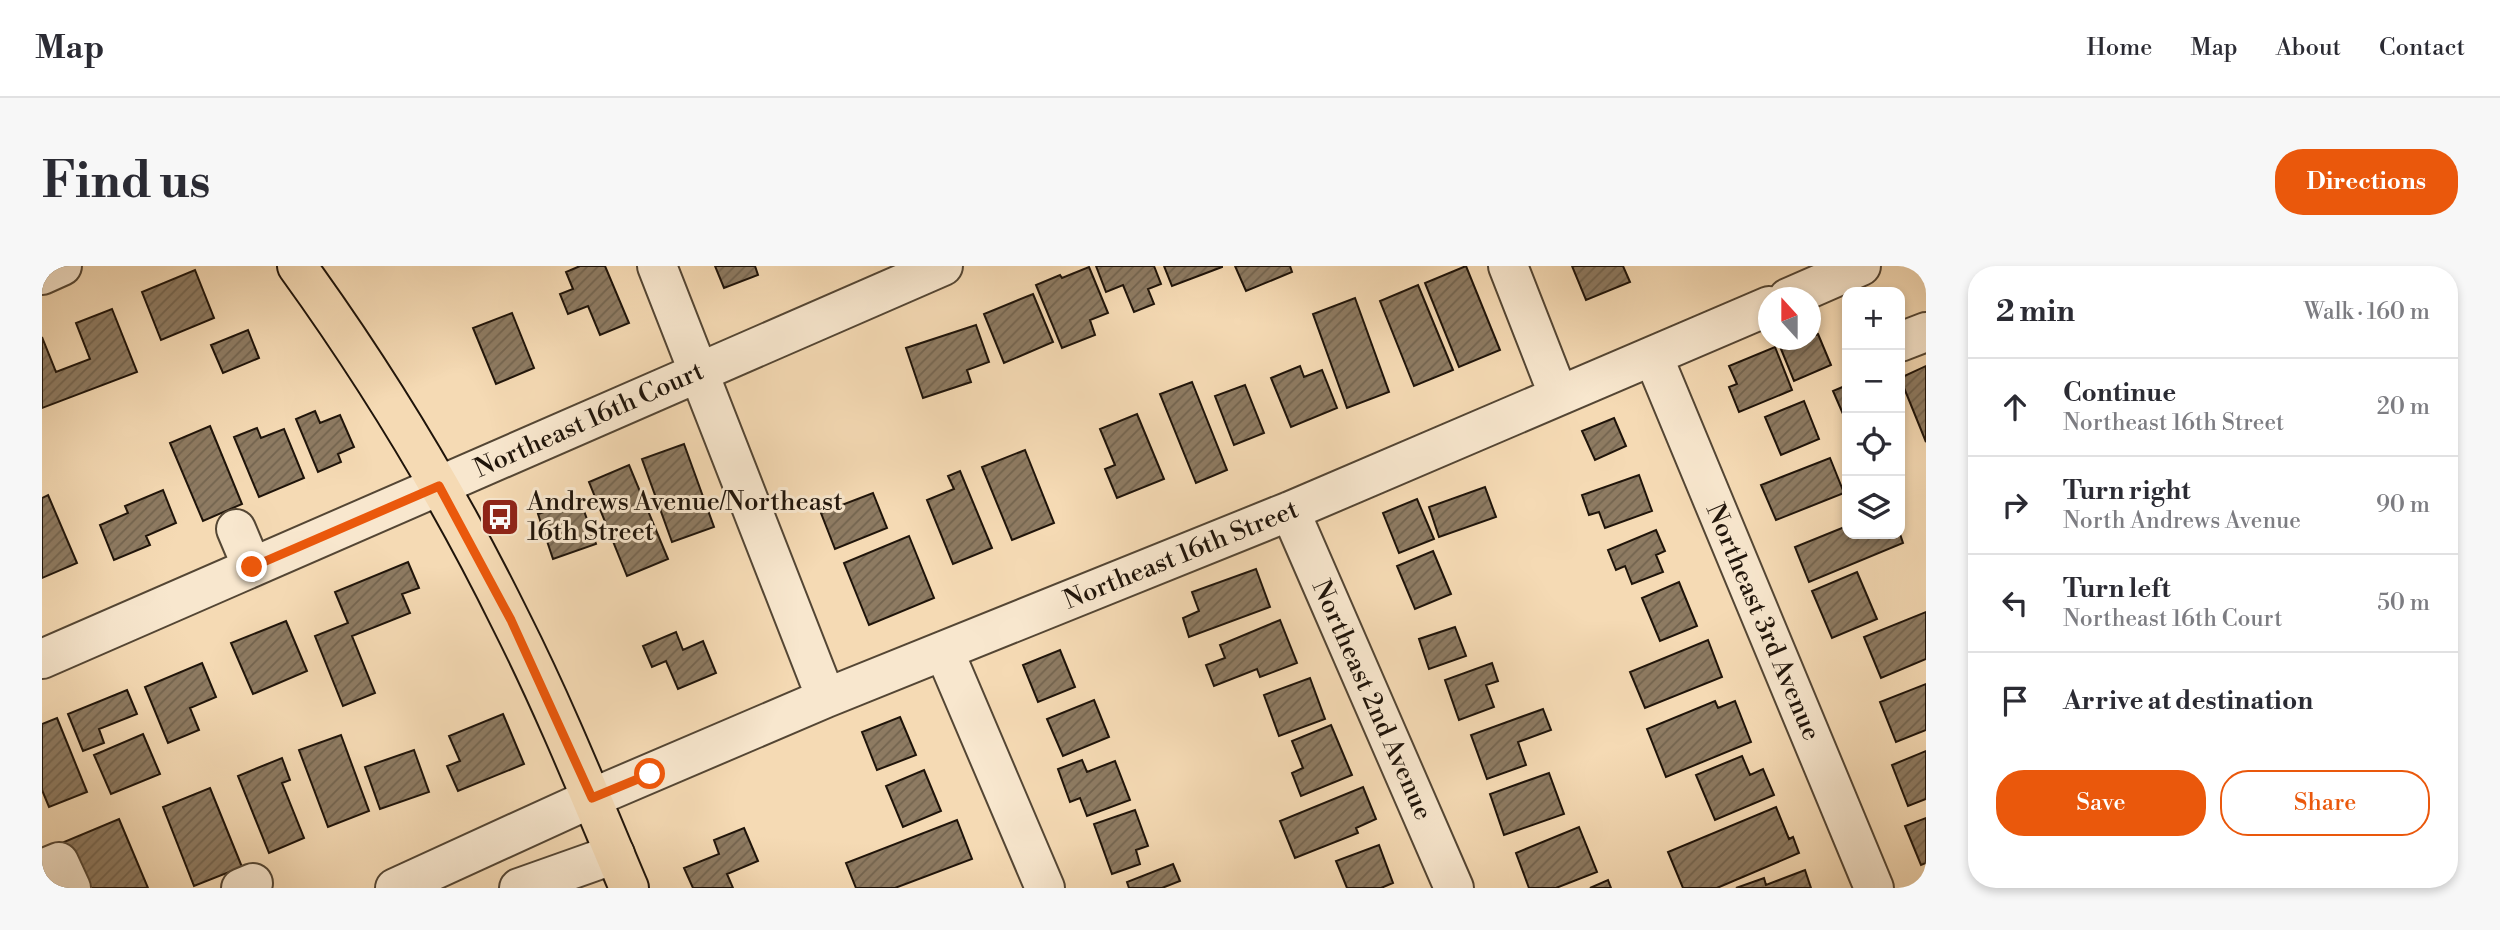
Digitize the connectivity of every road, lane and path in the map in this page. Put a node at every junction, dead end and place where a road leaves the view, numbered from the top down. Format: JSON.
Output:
{"nodes":[{"id":1,"x":62,"y":266,"type":"edge"},
{"id":2,"x":297,"y":266,"type":"edge"},
{"id":3,"x":657,"y":266,"type":"edge"},
{"id":4,"x":943,"y":266,"type":"edge"},
{"id":5,"x":1508,"y":266,"type":"edge"},
{"id":6,"x":1863,"y":266,"type":"edge"},
{"id":7,"x":42,"y":275,"type":"edge"},
{"id":8,"x":1814,"y":287,"type":"edge"},
{"id":9,"x":1874,"y":287,"type":"edge"},
{"id":10,"x":1758,"y":311,"type":"edge"},
{"id":11,"x":1926,"y":332,"type":"edge"},
{"id":12,"x":1905,"y":340,"type":"edge"},
{"id":13,"x":1653,"y":356,"type":"junction"},
{"id":14,"x":699,"y":372,"type":"junction"},
{"id":15,"x":1558,"y":394,"type":"junction"},
{"id":16,"x":439,"y":486,"type":"junction"},
{"id":17,"x":1290,"y":511,"type":"junction"},
{"id":18,"x":236,"y":529,"type":"dead end"},
{"id":19,"x":252,"y":567,"type":"junction"},
{"id":20,"x":944,"y":651,"type":"junction"},
{"id":21,"x":42,"y":659,"type":"edge"},
{"id":22,"x":826,"y":698,"type":"junction"},
{"id":23,"x":592,"y":798,"type":"junction"},
{"id":24,"x":42,"y":869,"type":"edge"},
{"id":25,"x":622,"y":871,"type":"edge"},
{"id":26,"x":420,"y":883,"type":"edge"},
{"id":27,"x":71,"y":888,"type":"edge"},
{"id":28,"x":519,"y":888,"type":"edge"},
{"id":29,"x":1045,"y":888,"type":"edge"},
{"id":30,"x":1454,"y":888,"type":"edge"},
{"id":31,"x":1874,"y":888,"type":"edge"}],
"edges":[{"from":1,"to":7,"type":"street"},
{"from":2,"to":16,"type":"main road"},
{"from":3,"to":14,"type":"street"},
{"from":4,"to":14,"type":"street","name":"Northeast 16th Court"},
{"from":5,"to":15,"type":"street"},
{"from":6,"to":8,"type":"street"},
{"from":6,"to":9,"type":"street"},
{"from":10,"to":13,"type":"street","name":"Northeast 16th Street"},
{"from":11,"to":12,"type":"street"},
{"from":13,"to":15,"type":"street","name":"Northeast 16th Street"},
{"from":13,"to":31,"type":"street","name":"Northeast 3rd Avenue"},
{"from":14,"to":16,"type":"street","name":"Northeast 16th Court"},
{"from":14,"to":22,"type":"street"},
{"from":15,"to":17,"type":"street","name":"Northeast 16th Street"},
{"from":16,"to":19,"type":"street","name":"Northeast 16th Court"},
{"from":16,"to":23,"type":"main road"},
{"from":17,"to":20,"type":"street","name":"Northeast 16th Street"},
{"from":17,"to":30,"type":"street","name":"Northeast 2nd Avenue"},
{"from":18,"to":19,"type":"street"},
{"from":19,"to":21,"type":"street","name":"Northeast 16th Court"},
{"from":20,"to":22,"type":"street","name":"Northeast 16th Street"},
{"from":20,"to":29,"type":"street"},
{"from":22,"to":23,"type":"street","name":"Northeast 16th Street"},
{"from":23,"to":25,"type":"main road"},
{"from":23,"to":26,"type":"street","name":"Northeast 16th Street"},
{"from":24,"to":27,"type":"street"},
{"from":25,"to":28,"type":"street"}]}
